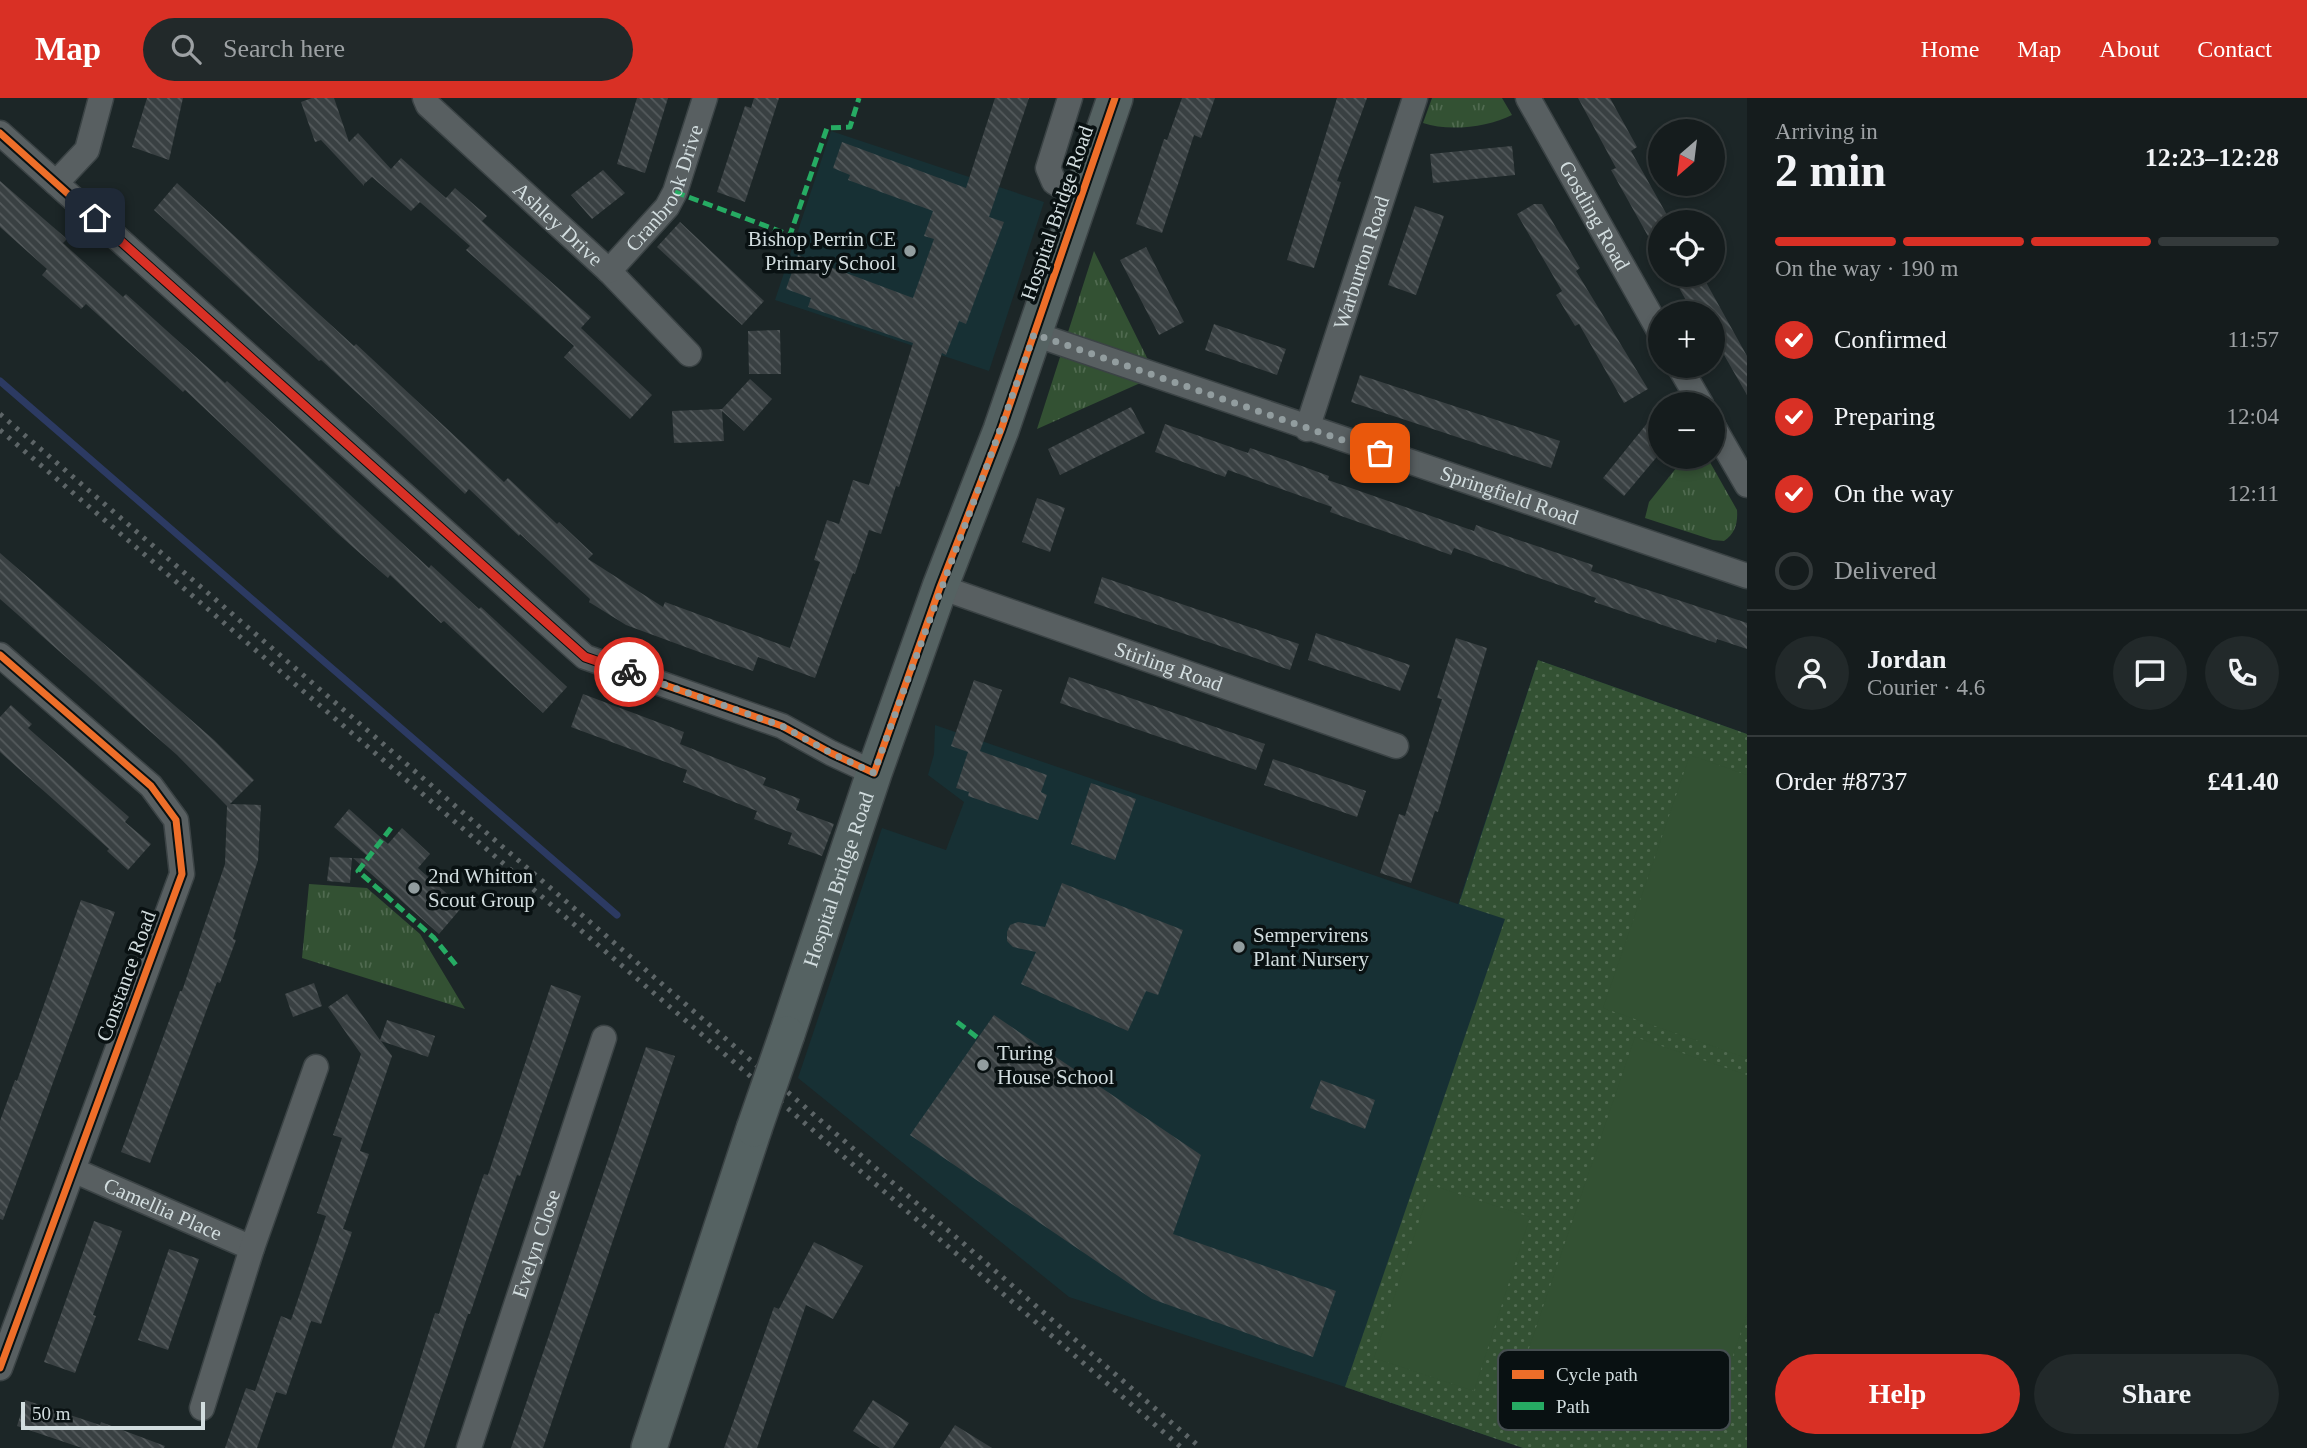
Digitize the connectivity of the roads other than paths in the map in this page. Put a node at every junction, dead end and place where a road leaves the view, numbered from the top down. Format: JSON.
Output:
{"nodes":[{"id":1,"x":102,"y":98,"type":"edge"},
{"id":2,"x":425,"y":98,"type":"edge"},
{"id":3,"x":705,"y":98,"type":"edge"},
{"id":4,"x":1070,"y":98,"type":"edge"},
{"id":5,"x":1115,"y":98,"type":"edge"},
{"id":6,"x":1415,"y":98,"type":"edge"},
{"id":7,"x":1528,"y":98,"type":"edge"},
{"id":8,"x":0,"y":133,"type":"edge"},
{"id":9,"x":56,"y":183,"type":"junction"},
{"id":10,"x":1080,"y":197,"type":"junction"},
{"id":11,"x":610,"y":271,"type":"junction"},
{"id":12,"x":1648,"y":311,"type":"edge"},
{"id":13,"x":1034,"y":334,"type":"junction"},
{"id":14,"x":689,"y":354,"type":"dead end"},
{"id":15,"x":1307,"y":429,"type":"junction"},
{"id":16,"x":1725,"y":447,"type":"edge"},
{"id":17,"x":1747,"y":485,"type":"edge"},
{"id":18,"x":1747,"y":576,"type":"edge"},
{"id":19,"x":940,"y":587,"type":"junction"},
{"id":20,"x":4,"y":667,"type":"edge"},
{"id":21,"x":1396,"y":746,"type":"dead end"},
{"id":22,"x":874,"y":773,"type":"junction"},
{"id":23,"x":604,"y":1038,"type":"dead end"},
{"id":24,"x":316,"y":1067,"type":"dead end"},
{"id":25,"x":73,"y":1170,"type":"junction"},
{"id":26,"x":252,"y":1248,"type":"junction"},
{"id":27,"x":0,"y":1368,"type":"edge"},
{"id":28,"x":202,"y":1408,"type":"dead end"},
{"id":29,"x":469,"y":1448,"type":"edge"},
{"id":30,"x":649,"y":1448,"type":"edge"}],
"edges":[{"from":1,"to":9,"type":"street"},
{"from":2,"to":11,"type":"street","name":"Ashley Drive"},
{"from":3,"to":11,"type":"street","name":"Cranbrook Drive"},
{"from":4,"to":10,"type":"street","name":"Hospital Bridge Road"},
{"from":5,"to":10,"type":"main road","name":"Hospital Bridge Road"},
{"from":6,"to":15,"type":"street","name":"Warburton Road"},
{"from":7,"to":12,"type":"street","name":"Gostling Road"},
{"from":8,"to":9,"type":"street"},
{"from":9,"to":22,"type":"street"},
{"from":10,"to":13,"type":"main road","name":"Hospital Bridge Road"},
{"from":11,"to":14,"type":"street","name":"Ashley Drive"},
{"from":13,"to":15,"type":"street","name":"Springfield Road"},
{"from":13,"to":19,"type":"main road","name":"Hospital Bridge Road"},
{"from":15,"to":18,"type":"street","name":"Springfield Road"},
{"from":16,"to":17,"type":"street"},
{"from":19,"to":21,"type":"street","name":"Stirling Road"},
{"from":19,"to":22,"type":"main road","name":"Hospital Bridge Road"},
{"from":20,"to":25,"type":"street","name":"Constance Road"},
{"from":22,"to":30,"type":"main road","name":"Hospital Bridge Road","bridge":true},
{"from":23,"to":29,"type":"street","name":"Evelyn Close"},
{"from":24,"to":26,"type":"street"},
{"from":25,"to":26,"type":"street","name":"Camellia Place"},
{"from":25,"to":27,"type":"street","name":"Constance Road"},
{"from":26,"to":28,"type":"street"}]}
